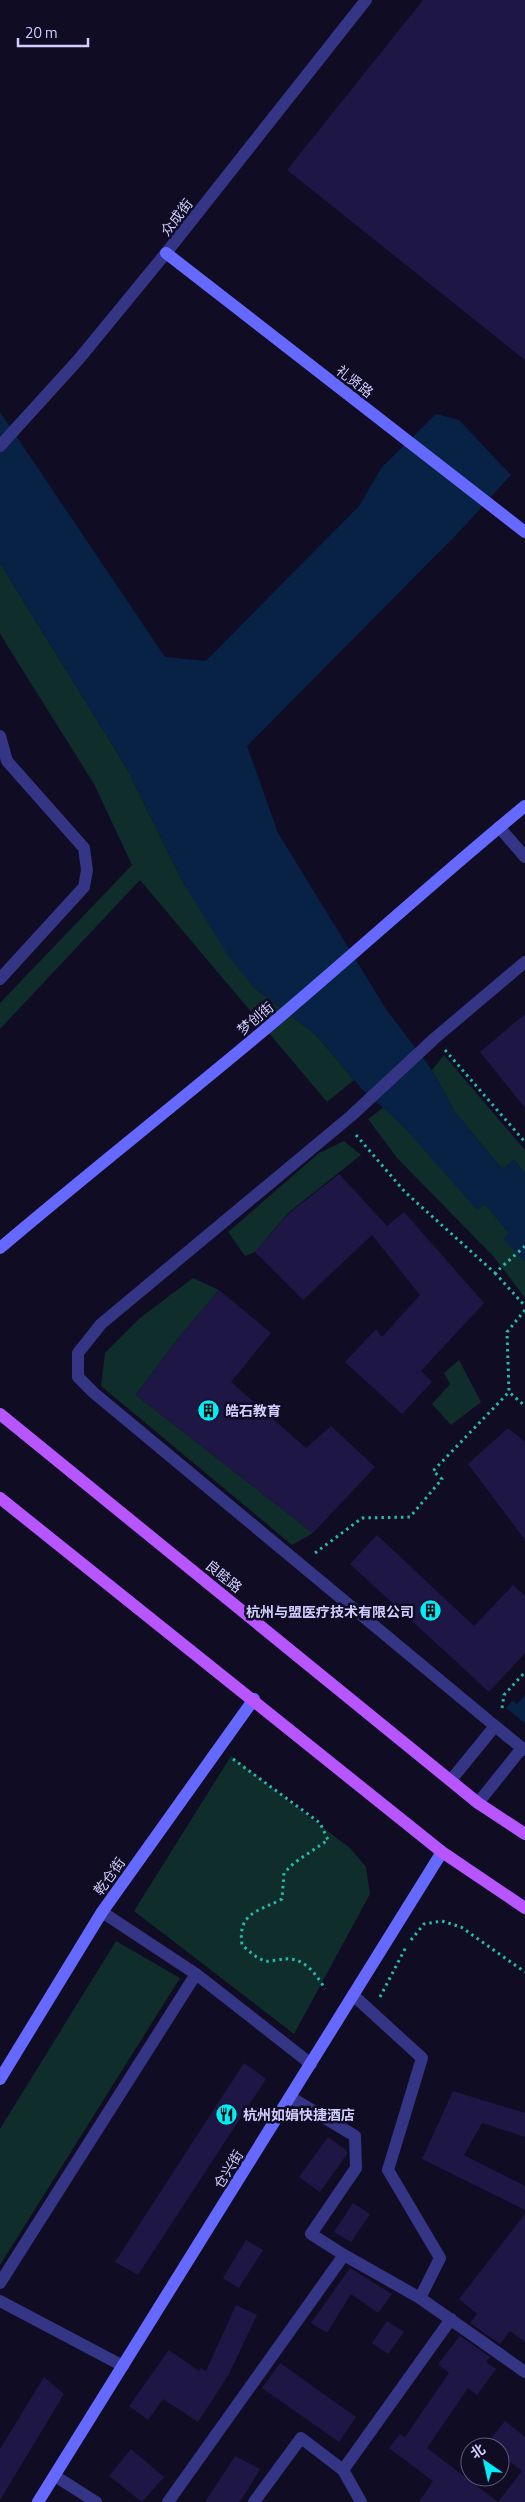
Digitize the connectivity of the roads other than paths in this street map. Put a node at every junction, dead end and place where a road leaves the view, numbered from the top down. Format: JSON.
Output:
{"nodes":[{"id":1,"x":366,"y":0,"type":"edge"},
{"id":2,"x":166,"y":253,"type":"junction"},
{"id":3,"x":0,"y":446,"type":"edge"},
{"id":4,"x":525,"y":532,"type":"edge"},
{"id":5,"x":0,"y":736,"type":"edge"},
{"id":6,"x":4,"y":765,"type":"edge"},
{"id":7,"x":525,"y":806,"type":"edge"},
{"id":8,"x":499,"y":827,"type":"junction"},
{"id":9,"x":525,"y":857,"type":"edge"},
{"id":10,"x":525,"y":962,"type":"edge"},
{"id":11,"x":0,"y":979,"type":"edge"},
{"id":12,"x":0,"y":1248,"type":"edge"},
{"id":13,"x":0,"y":1414,"type":"edge"},
{"id":14,"x":0,"y":1498,"type":"edge"},
{"id":15,"x":254,"y":1700,"type":"junction"},
{"id":16,"x":495,"y":1726,"type":"junction"},
{"id":17,"x":524,"y":1749,"type":"edge"},
{"id":18,"x":451,"y":1780,"type":"junction"},
{"id":19,"x":478,"y":1803,"type":"junction"},
{"id":20,"x":525,"y":1834,"type":"edge"},
{"id":21,"x":442,"y":1852,"type":"junction"},
{"id":22,"x":525,"y":1908,"type":"edge"},
{"id":23,"x":102,"y":1912,"type":"junction"},
{"id":24,"x":196,"y":1974,"type":"junction"},
{"id":25,"x":354,"y":1995,"type":"junction"},
{"id":26,"x":311,"y":2064,"type":"junction"},
{"id":27,"x":0,"y":2079,"type":"edge"},
{"id":28,"x":290,"y":2097,"type":"junction"},
{"id":29,"x":344,"y":2255,"type":"junction"},
{"id":30,"x":0,"y":2283,"type":"edge"},
{"id":31,"x":420,"y":2298,"type":"junction"},
{"id":32,"x":0,"y":2301,"type":"edge"},
{"id":33,"x":451,"y":2319,"type":"junction"},
{"id":34,"x":123,"y":2366,"type":"junction"},
{"id":35,"x":525,"y":2372,"type":"edge"},
{"id":36,"x":342,"y":2470,"type":"junction"},
{"id":37,"x":55,"y":2476,"type":"junction"},
{"id":38,"x":38,"y":2502,"type":"edge"},
{"id":39,"x":96,"y":2502,"type":"edge"},
{"id":40,"x":168,"y":2502,"type":"edge"},
{"id":41,"x":254,"y":2502,"type":"edge"},
{"id":42,"x":361,"y":2502,"type":"edge"}],
"edges":[{"from":1,"to":2,"type":"street","name":"众成街"},
{"from":2,"to":3,"type":"street","name":"众成街"},
{"from":2,"to":4,"type":"street","name":"礼贤路"},
{"from":5,"to":6,"type":"street"},
{"from":6,"to":11,"type":"street"},
{"from":7,"to":8,"type":"street","name":"梦创街"},
{"from":8,"to":9,"type":"street"},
{"from":8,"to":12,"type":"street","name":"梦创街"},
{"from":10,"to":16,"type":"street"},
{"from":13,"to":18,"type":"main road","name":"良睦路"},
{"from":14,"to":15,"type":"main road"},
{"from":15,"to":21,"type":"main road"},
{"from":15,"to":23,"type":"street","name":"乾仓街"},
{"from":16,"to":17,"type":"street"},
{"from":16,"to":18,"type":"street"},
{"from":17,"to":19,"type":"street"},
{"from":18,"to":19,"type":"main road","name":"良睦路"},
{"from":19,"to":20,"type":"main road","name":"良睦路"},
{"from":21,"to":22,"type":"main road"},
{"from":21,"to":25,"type":"street","name":"仓兴街"},
{"from":23,"to":24,"type":"street"},
{"from":23,"to":27,"type":"street","name":"乾仓街"},
{"from":24,"to":26,"type":"street"},
{"from":24,"to":30,"type":"street"},
{"from":25,"to":26,"type":"street","name":"仓兴街"},
{"from":25,"to":31,"type":"street"},
{"from":26,"to":28,"type":"street","name":"仓兴街"},
{"from":28,"to":29,"type":"street"},
{"from":28,"to":34,"type":"street","name":"仓兴街"},
{"from":29,"to":31,"type":"street"},
{"from":29,"to":40,"type":"street"},
{"from":31,"to":33,"type":"street"},
{"from":32,"to":34,"type":"street"},
{"from":33,"to":35,"type":"street"},
{"from":33,"to":36,"type":"street"},
{"from":34,"to":37,"type":"street","name":"仓兴街"},
{"from":36,"to":41,"type":"street"},
{"from":36,"to":42,"type":"street"},
{"from":37,"to":38,"type":"street","name":"仓兴街"},
{"from":37,"to":39,"type":"street"}]}
